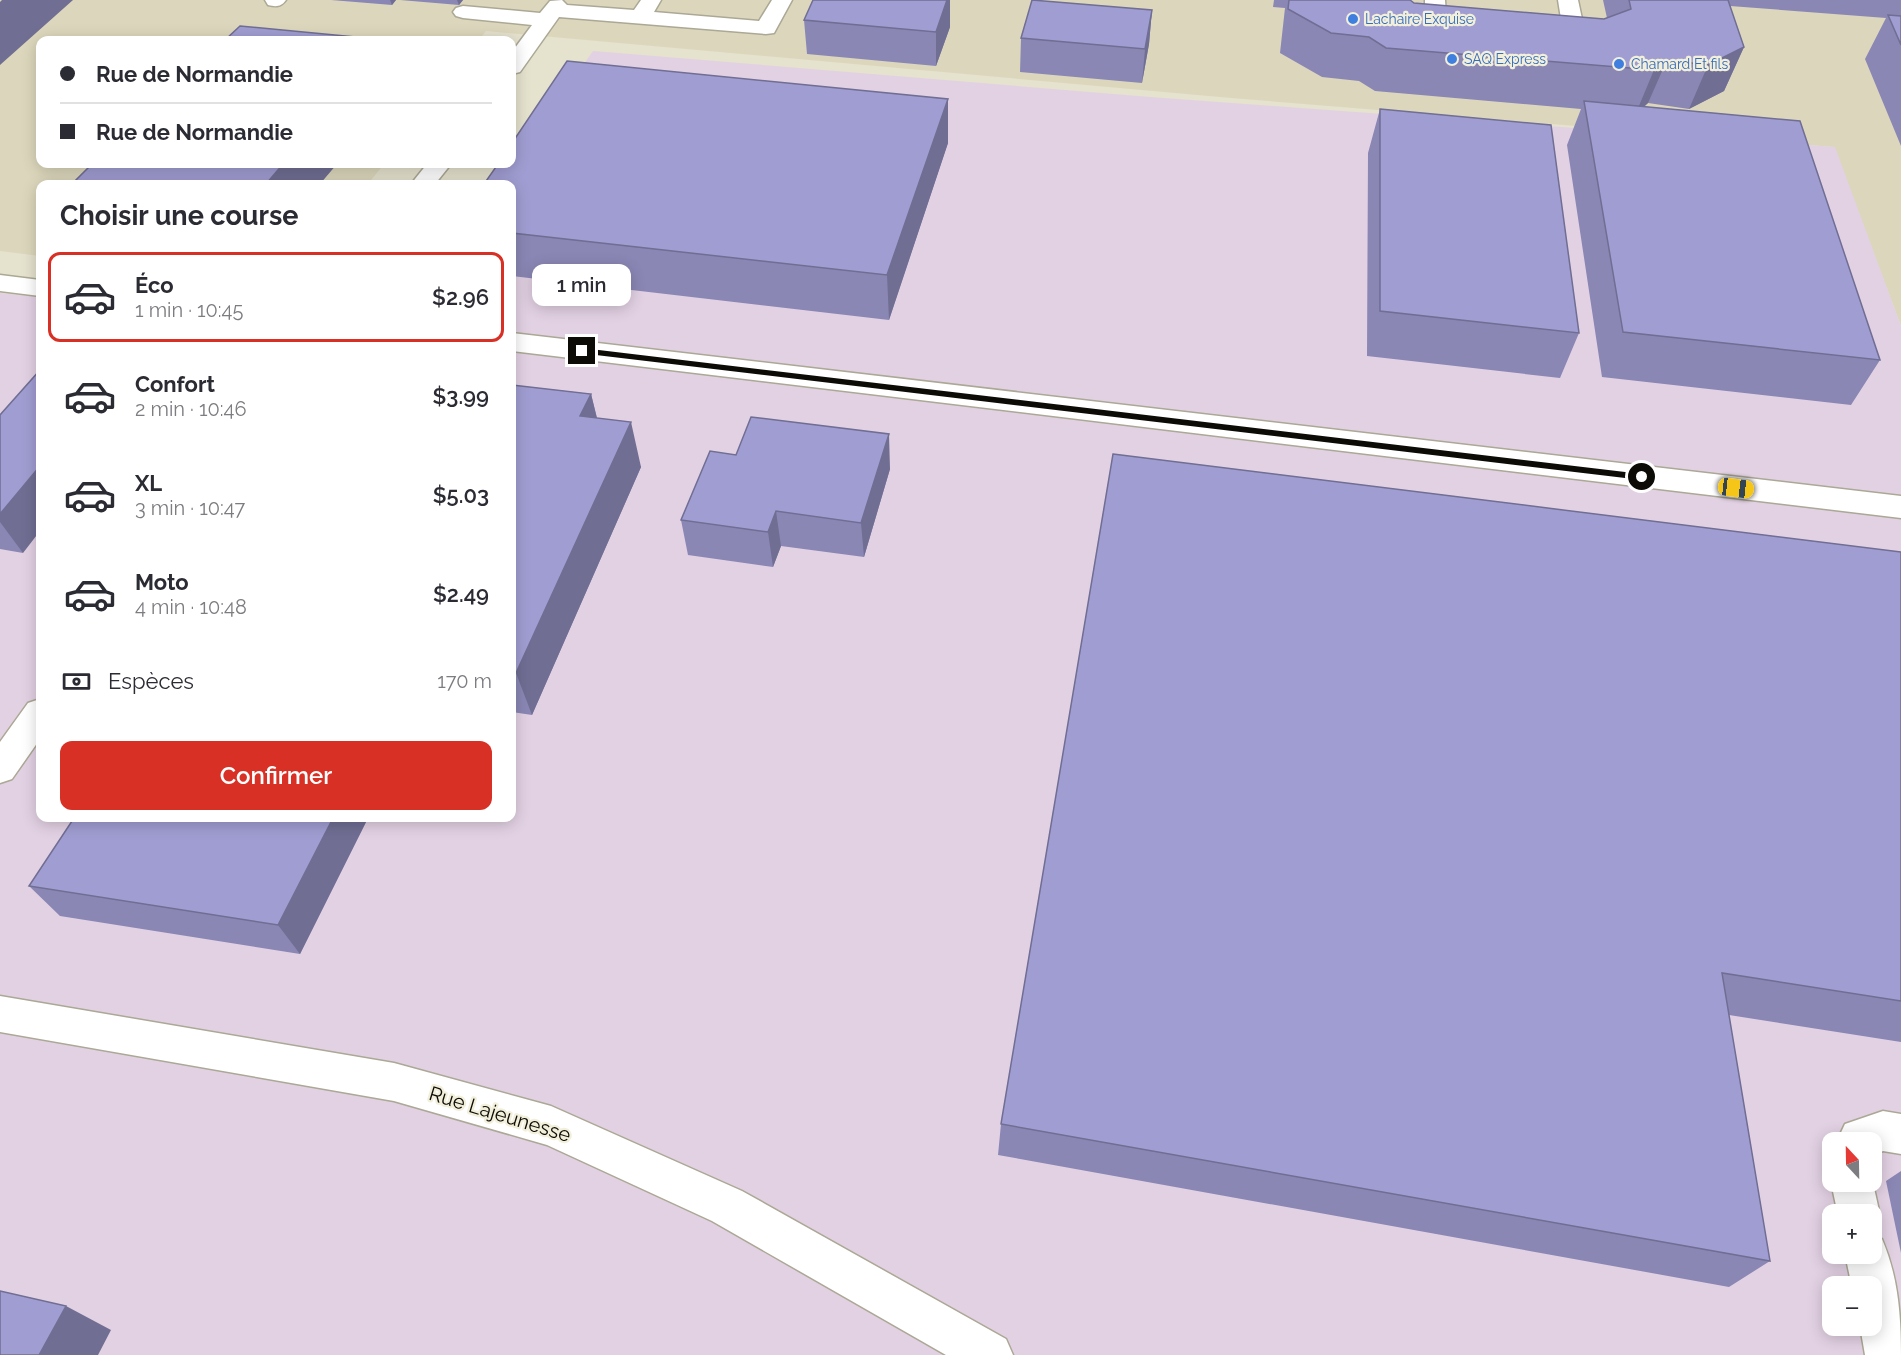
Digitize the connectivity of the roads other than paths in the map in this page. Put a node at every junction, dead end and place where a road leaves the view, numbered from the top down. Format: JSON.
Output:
{"nodes":[{"id":1,"x":782,"y":0,"type":"edge"},
{"id":2,"x":1435,"y":0,"type":"edge"},
{"id":3,"x":1568,"y":0,"type":"edge"},
{"id":4,"x":645,"y":8,"type":"edge"},
{"id":5,"x":554,"y":10,"type":"edge"},
{"id":6,"x":464,"y":12,"type":"dead end"},
{"id":7,"x":1482,"y":25,"type":"edge"},
{"id":8,"x":1528,"y":29,"type":"edge"},
{"id":9,"x":516,"y":62,"type":"edge"},
{"id":10,"x":436,"y":168,"type":"edge"},
{"id":11,"x":426,"y":180,"type":"edge"},
{"id":12,"x":0,"y":284,"type":"edge"},
{"id":13,"x":36,"y":288,"type":"edge"},
{"id":14,"x":516,"y":342,"type":"edge"},
{"id":15,"x":1901,"y":507,"type":"edge"},
{"id":16,"x":36,"y":719,"type":"edge"},
{"id":17,"x":0,"y":769,"type":"edge"},
{"id":18,"x":0,"y":1014,"type":"edge"},
{"id":19,"x":1880,"y":1132,"type":"edge"},
{"id":20,"x":1901,"y":1134,"type":"edge"},
{"id":21,"x":1869,"y":1264,"type":"edge"},
{"id":22,"x":990,"y":1355,"type":"edge"},
{"id":23,"x":1888,"y":1355,"type":"edge"}],
"edges":[{"from":1,"to":4,"type":"street"},
{"from":2,"to":7,"type":"street"},
{"from":3,"to":8,"type":"street"},
{"from":4,"to":5,"type":"street"},
{"from":5,"to":6,"type":"street"},
{"from":5,"to":9,"type":"street"},
{"from":10,"to":11,"type":"street"},
{"from":12,"to":13,"type":"street"},
{"from":14,"to":15,"type":"street"},
{"from":16,"to":17,"type":"street"},
{"from":18,"to":22,"type":"street","name":"Rue Lajeunesse"},
{"from":19,"to":20,"type":"street"},
{"from":21,"to":23,"type":"street"}]}
